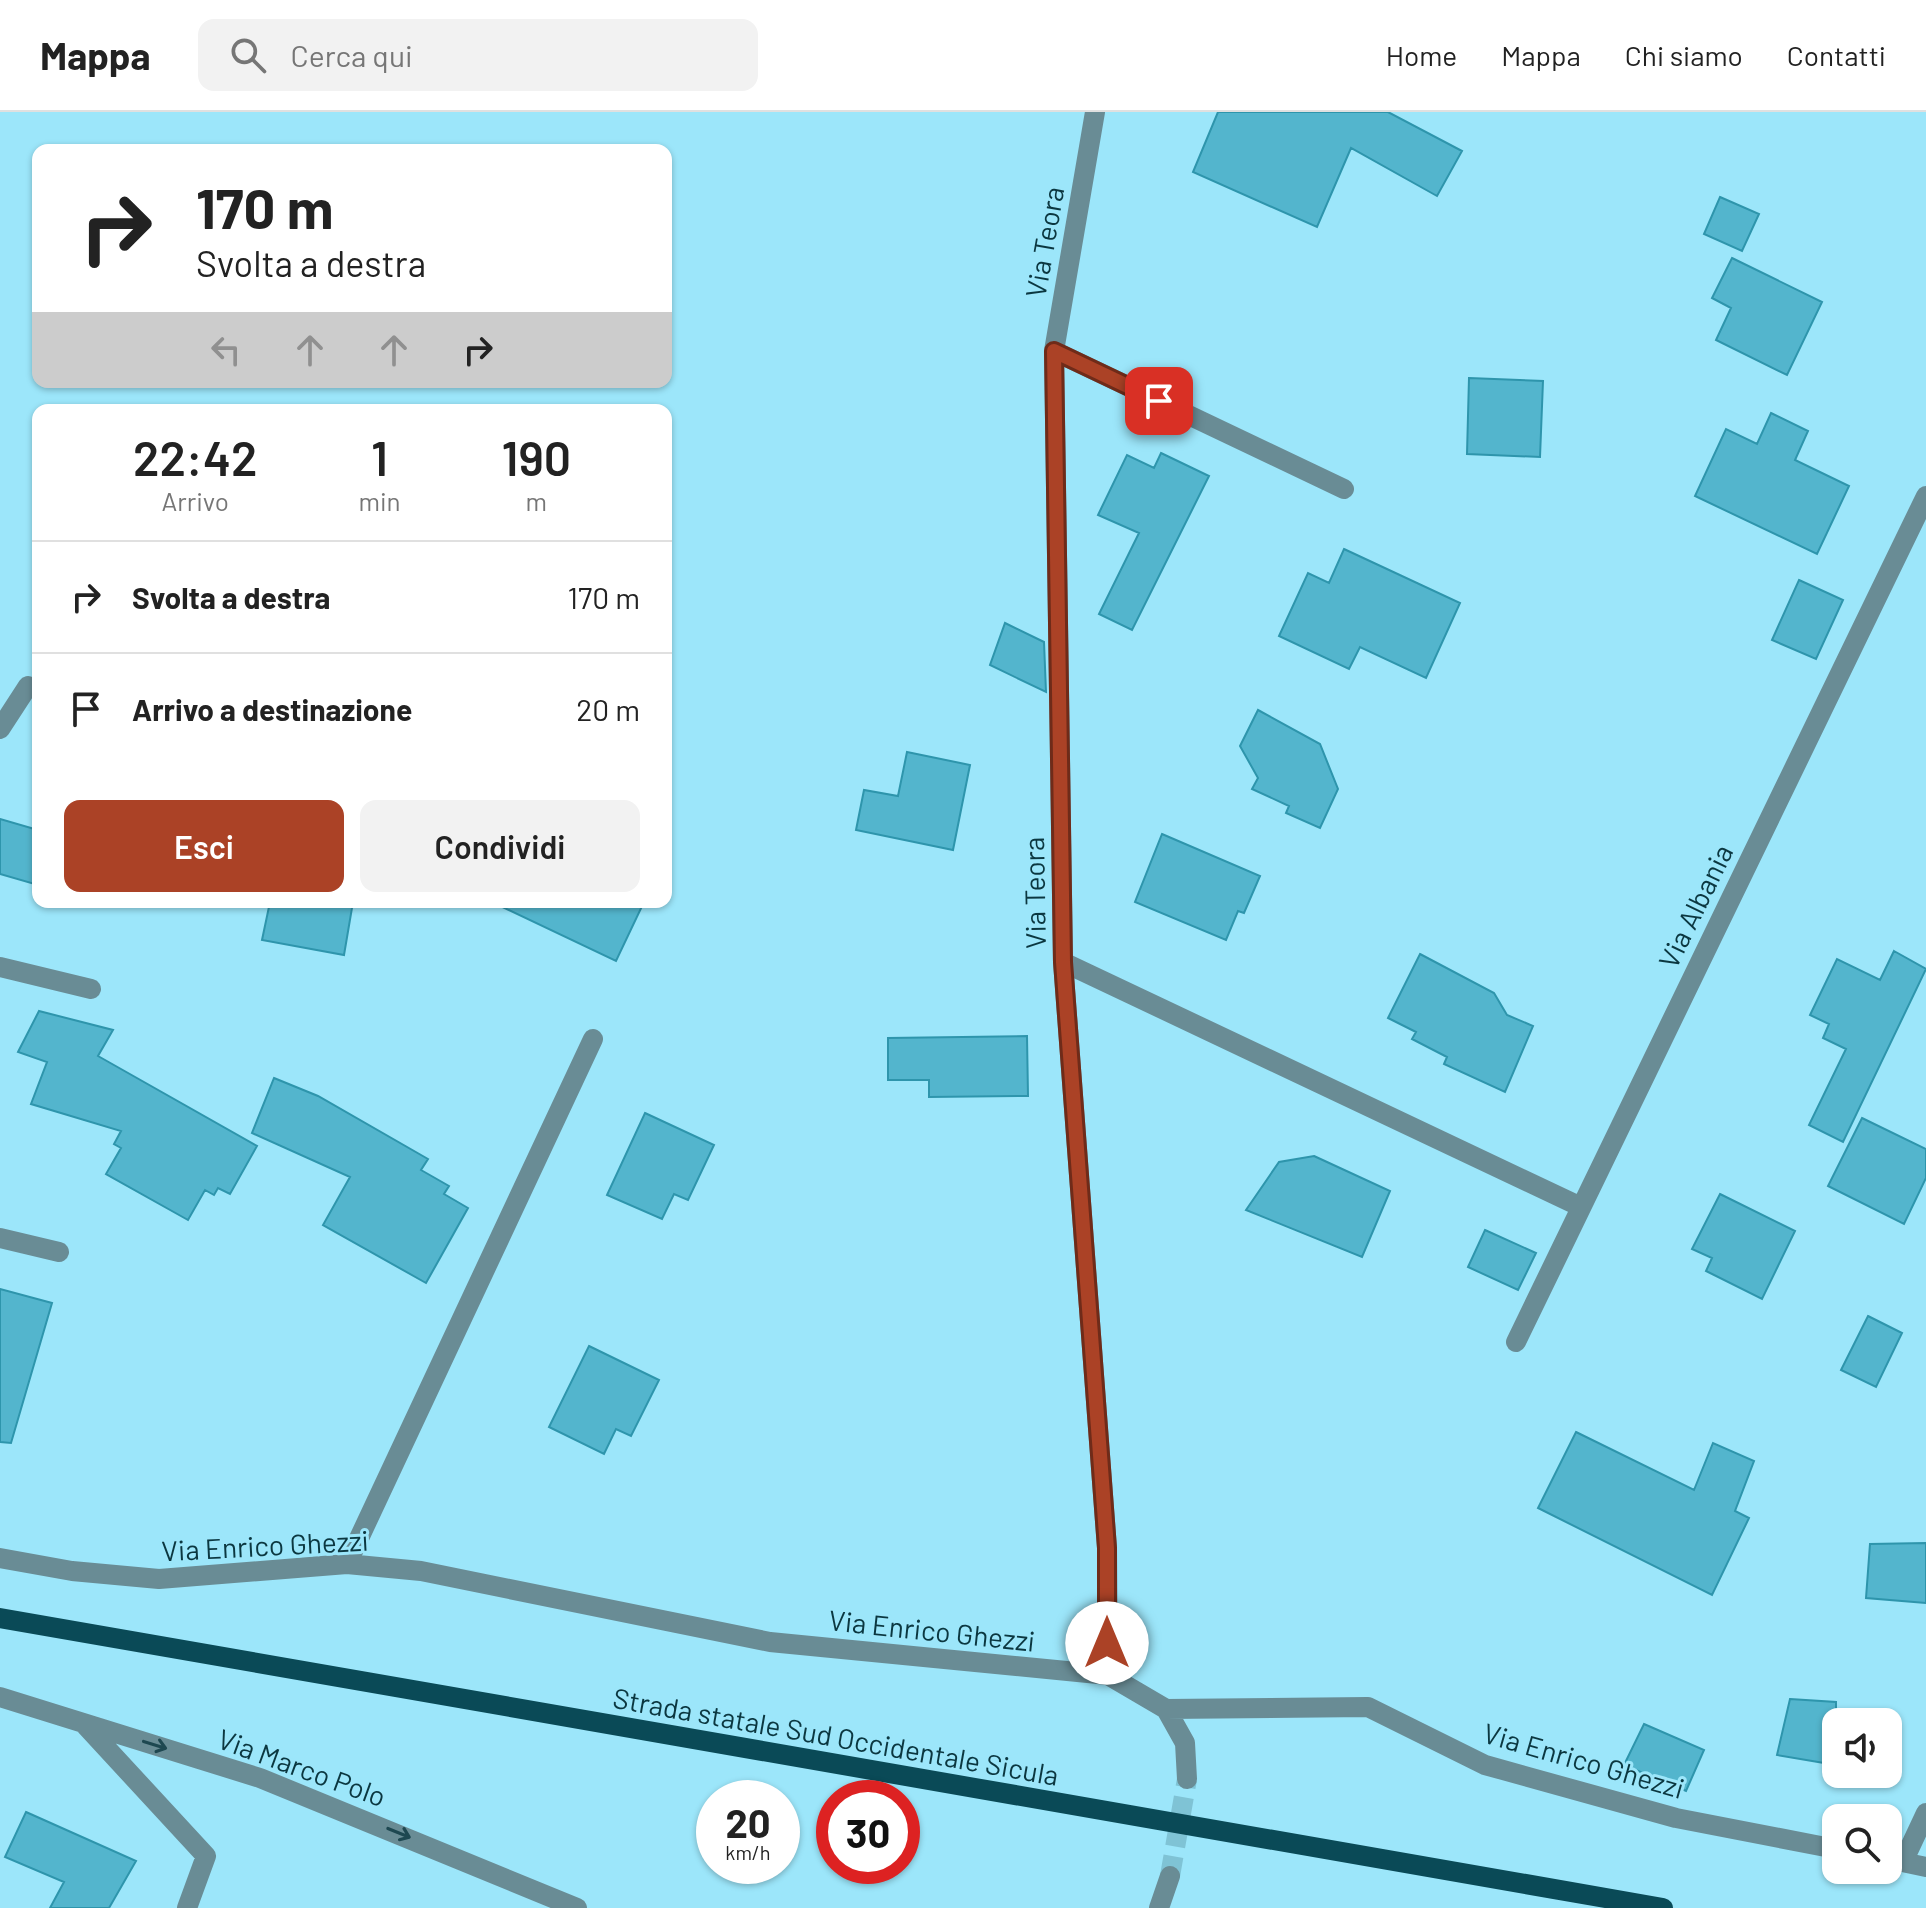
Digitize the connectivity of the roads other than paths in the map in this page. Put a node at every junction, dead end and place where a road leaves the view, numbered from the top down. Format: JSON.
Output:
{"nodes":[{"id":1,"x":1095,"y":112,"type":"edge"},
{"id":2,"x":1054,"y":351,"type":"junction"},
{"id":3,"x":1344,"y":489,"type":"dead end"},
{"id":4,"x":1926,"y":496,"type":"edge"},
{"id":5,"x":28,"y":686,"type":"dead end"},
{"id":6,"x":0,"y":729,"type":"edge"},
{"id":7,"x":1063,"y":962,"type":"junction"},
{"id":8,"x":0,"y":967,"type":"edge"},
{"id":9,"x":91,"y":989,"type":"dead end"},
{"id":10,"x":593,"y":1039,"type":"dead end"},
{"id":11,"x":1579,"y":1206,"type":"junction"},
{"id":12,"x":0,"y":1238,"type":"edge"},
{"id":13,"x":59,"y":1252,"type":"dead end"},
{"id":14,"x":1516,"y":1342,"type":"dead end"},
{"id":15,"x":0,"y":1558,"type":"edge"},
{"id":16,"x":347,"y":1564,"type":"junction"},
{"id":17,"x":0,"y":1618,"type":"edge"},
{"id":18,"x":1108,"y":1675,"type":"junction"},
{"id":19,"x":0,"y":1697,"type":"edge"},
{"id":20,"x":1166,"y":1709,"type":"junction"},
{"id":21,"x":83,"y":1723,"type":"junction"},
{"id":22,"x":1187,"y":1779,"type":"tunnel mouth"},
{"id":23,"x":1926,"y":1813,"type":"edge"},
{"id":24,"x":1822,"y":1846,"type":"edge"},
{"id":25,"x":1902,"y":1850,"type":"edge"},
{"id":26,"x":1902,"y":1862,"type":"edge"},
{"id":27,"x":1926,"y":1867,"type":"edge"},
{"id":28,"x":1170,"y":1876,"type":"tunnel mouth"},
{"id":29,"x":187,"y":1908,"type":"edge"},
{"id":30,"x":577,"y":1908,"type":"edge"},
{"id":31,"x":1159,"y":1908,"type":"edge"},
{"id":32,"x":1663,"y":1908,"type":"edge"}],
"edges":[{"from":1,"to":2,"type":"street","name":"Via Teora"},
{"from":2,"to":3,"type":"street"},
{"from":2,"to":7,"type":"street","name":"Via Teora"},
{"from":4,"to":11,"type":"street","name":"Via Albania"},
{"from":5,"to":6,"type":"street"},
{"from":7,"to":11,"type":"street"},
{"from":7,"to":18,"type":"street","name":"Via Teora"},
{"from":8,"to":9,"type":"street"},
{"from":10,"to":16,"type":"street"},
{"from":11,"to":14,"type":"street","name":"Via Albania"},
{"from":12,"to":13,"type":"street"},
{"from":15,"to":16,"type":"street","name":"Via Enrico Ghezzi"},
{"from":16,"to":18,"type":"street","name":"Via Enrico Ghezzi"},
{"from":17,"to":32,"type":"main road","name":"Strada statale Sud Occidentale Sicula"},
{"from":18,"to":20,"type":"street","name":"Via Enrico Ghezzi"},
{"from":19,"to":21,"type":"street","name":"Via Marco Polo"},
{"from":20,"to":22,"type":"street"},
{"from":20,"to":24,"type":"street","name":"Via Enrico Ghezzi"},
{"from":21,"to":29,"type":"street"},
{"from":21,"to":30,"type":"street","name":"Via Marco Polo","one_way":true},
{"from":23,"to":25,"type":"street"},
{"from":26,"to":27,"type":"street"},
{"from":28,"to":31,"type":"street"}]}
